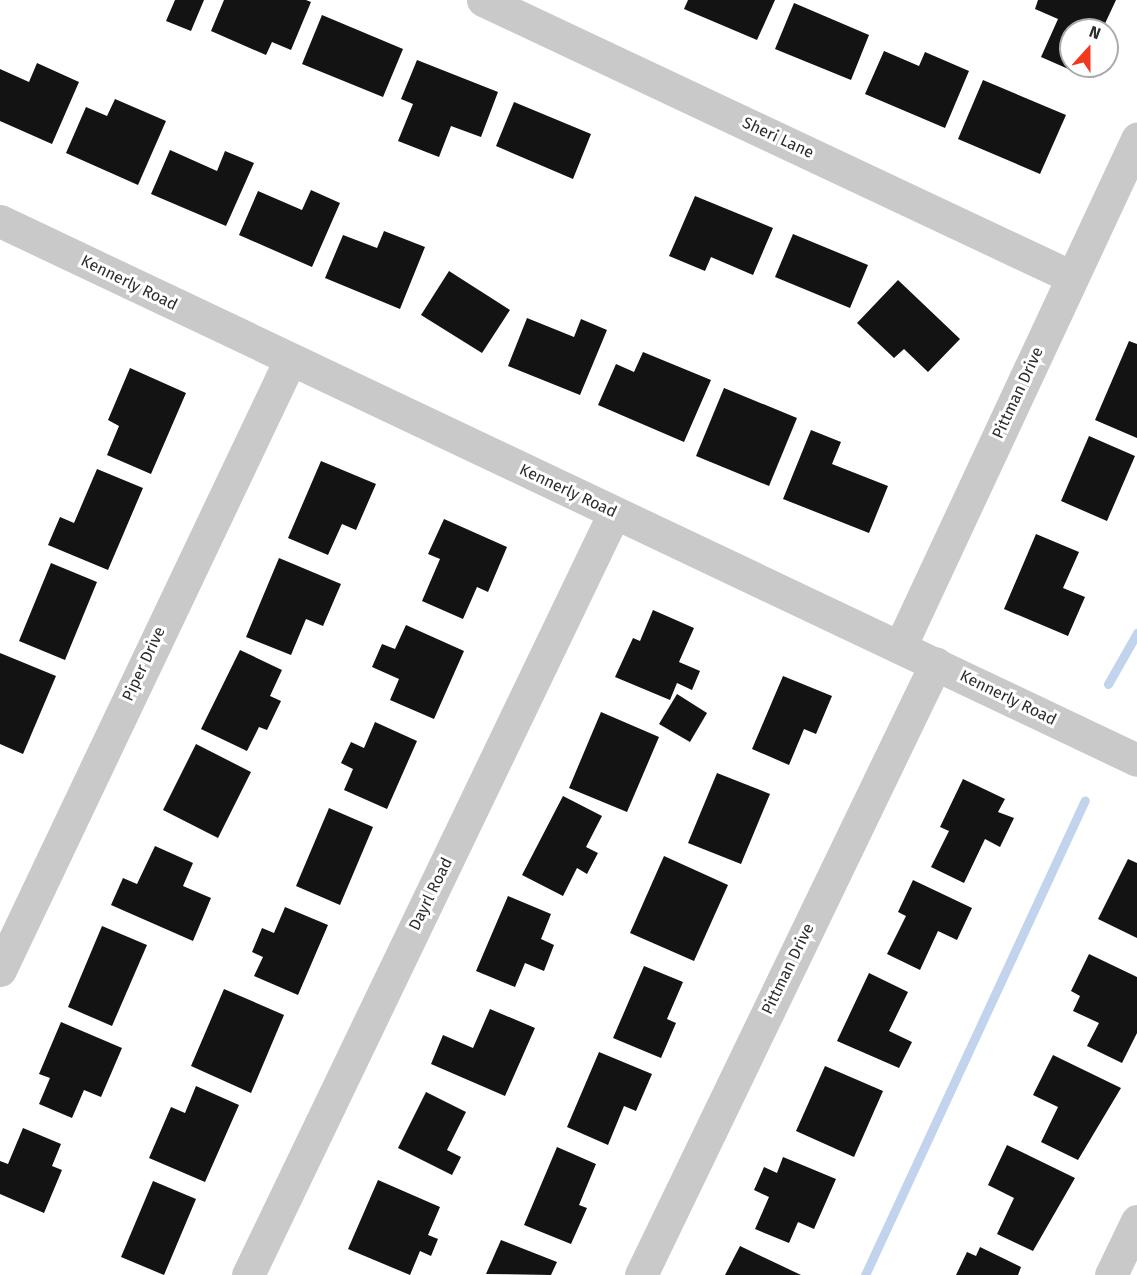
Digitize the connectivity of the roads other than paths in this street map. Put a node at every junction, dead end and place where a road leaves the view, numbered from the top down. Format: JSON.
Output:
{"nodes":[{"id":1,"x":483,"y":0,"type":"edge"},
{"id":2,"x":1137,"y":139,"type":"edge"},
{"id":3,"x":0,"y":221,"type":"edge"},
{"id":4,"x":1072,"y":277,"type":"junction"},
{"id":5,"x":290,"y":360,"type":"junction"},
{"id":6,"x":614,"y":513,"type":"junction"},
{"id":7,"x":900,"y":647,"type":"junction"},
{"id":8,"x":936,"y":663,"type":"junction"},
{"id":9,"x":1137,"y":760,"type":"edge"},
{"id":10,"x":0,"y":970,"type":"edge"},
{"id":11,"x":1137,"y":1221,"type":"edge"},
{"id":12,"x":248,"y":1275,"type":"edge"},
{"id":13,"x":641,"y":1275,"type":"edge"},
{"id":14,"x":1111,"y":1275,"type":"edge"}],
"edges":[{"from":1,"to":4,"type":"street","name":"Sheri Lane"},
{"from":2,"to":4,"type":"street","name":"Pittman Drive"},
{"from":3,"to":5,"type":"street","name":"Kennerly Road"},
{"from":4,"to":7,"type":"street","name":"Pittman Drive"},
{"from":5,"to":6,"type":"street","name":"Kennerly Road"},
{"from":5,"to":10,"type":"street","name":"Piper Drive"},
{"from":6,"to":7,"type":"street","name":"Kennerly Road"},
{"from":6,"to":12,"type":"street","name":"Dayrl Road"},
{"from":7,"to":8,"type":"street","name":"Kennerly Road"},
{"from":8,"to":9,"type":"street","name":"Kennerly Road"},
{"from":8,"to":13,"type":"street","name":"Pittman Drive"},
{"from":11,"to":14,"type":"street"}]}
